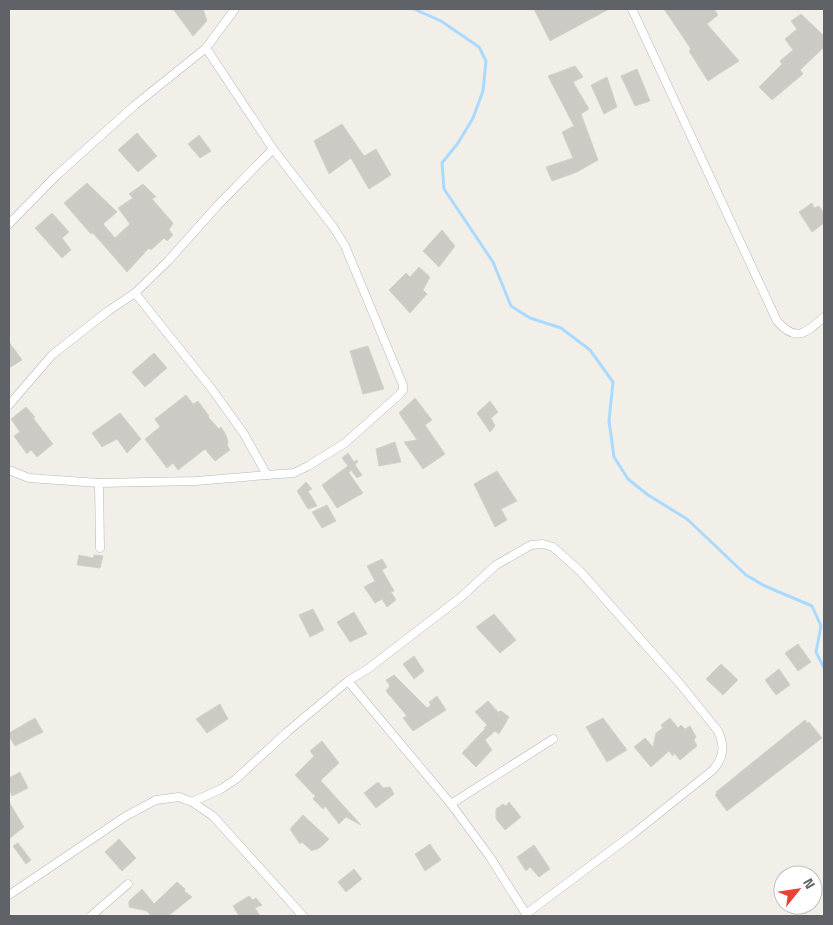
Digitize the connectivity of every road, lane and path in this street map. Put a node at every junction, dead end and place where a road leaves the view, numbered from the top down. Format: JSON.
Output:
{"nodes":[{"id":1,"x":235,"y":9,"type":"edge"},
{"id":2,"x":632,"y":9,"type":"edge"},
{"id":3,"x":206,"y":48,"type":"junction"},
{"id":4,"x":273,"y":149,"type":"junction"},
{"id":5,"x":9,"y":224,"type":"edge"},
{"id":6,"x":135,"y":293,"type":"junction"},
{"id":7,"x":824,"y":317,"type":"edge"},
{"id":8,"x":9,"y":406,"type":"edge"},
{"id":9,"x":9,"y":470,"type":"edge"},
{"id":10,"x":267,"y":475,"type":"junction"},
{"id":11,"x":100,"y":483,"type":"junction"},
{"id":12,"x":100,"y":548,"type":"dead end"},
{"id":13,"x":348,"y":681,"type":"junction"},
{"id":14,"x":553,"y":739,"type":"dead end"},
{"id":15,"x":192,"y":802,"type":"junction"},
{"id":16,"x":450,"y":804,"type":"junction"},
{"id":17,"x":128,"y":884,"type":"dead end"},
{"id":18,"x":9,"y":895,"type":"edge"},
{"id":19,"x":524,"y":915,"type":"edge"},
{"id":20,"x":90,"y":916,"type":"edge"},
{"id":21,"x":303,"y":916,"type":"edge"}],
"edges":[{"from":1,"to":3,"type":"street"},
{"from":2,"to":7,"type":"street"},
{"from":3,"to":4,"type":"street"},
{"from":3,"to":5,"type":"street"},
{"from":4,"to":6,"type":"street"},
{"from":4,"to":10,"type":"street"},
{"from":6,"to":8,"type":"street"},
{"from":6,"to":10,"type":"street"},
{"from":9,"to":11,"type":"street"},
{"from":10,"to":11,"type":"street"},
{"from":11,"to":12,"type":"street"},
{"from":13,"to":15,"type":"street"},
{"from":13,"to":16,"type":"street"},
{"from":13,"to":19,"type":"street"},
{"from":14,"to":16,"type":"street"},
{"from":15,"to":18,"type":"street"},
{"from":15,"to":21,"type":"street"},
{"from":16,"to":19,"type":"street"},
{"from":17,"to":20,"type":"street"}]}
